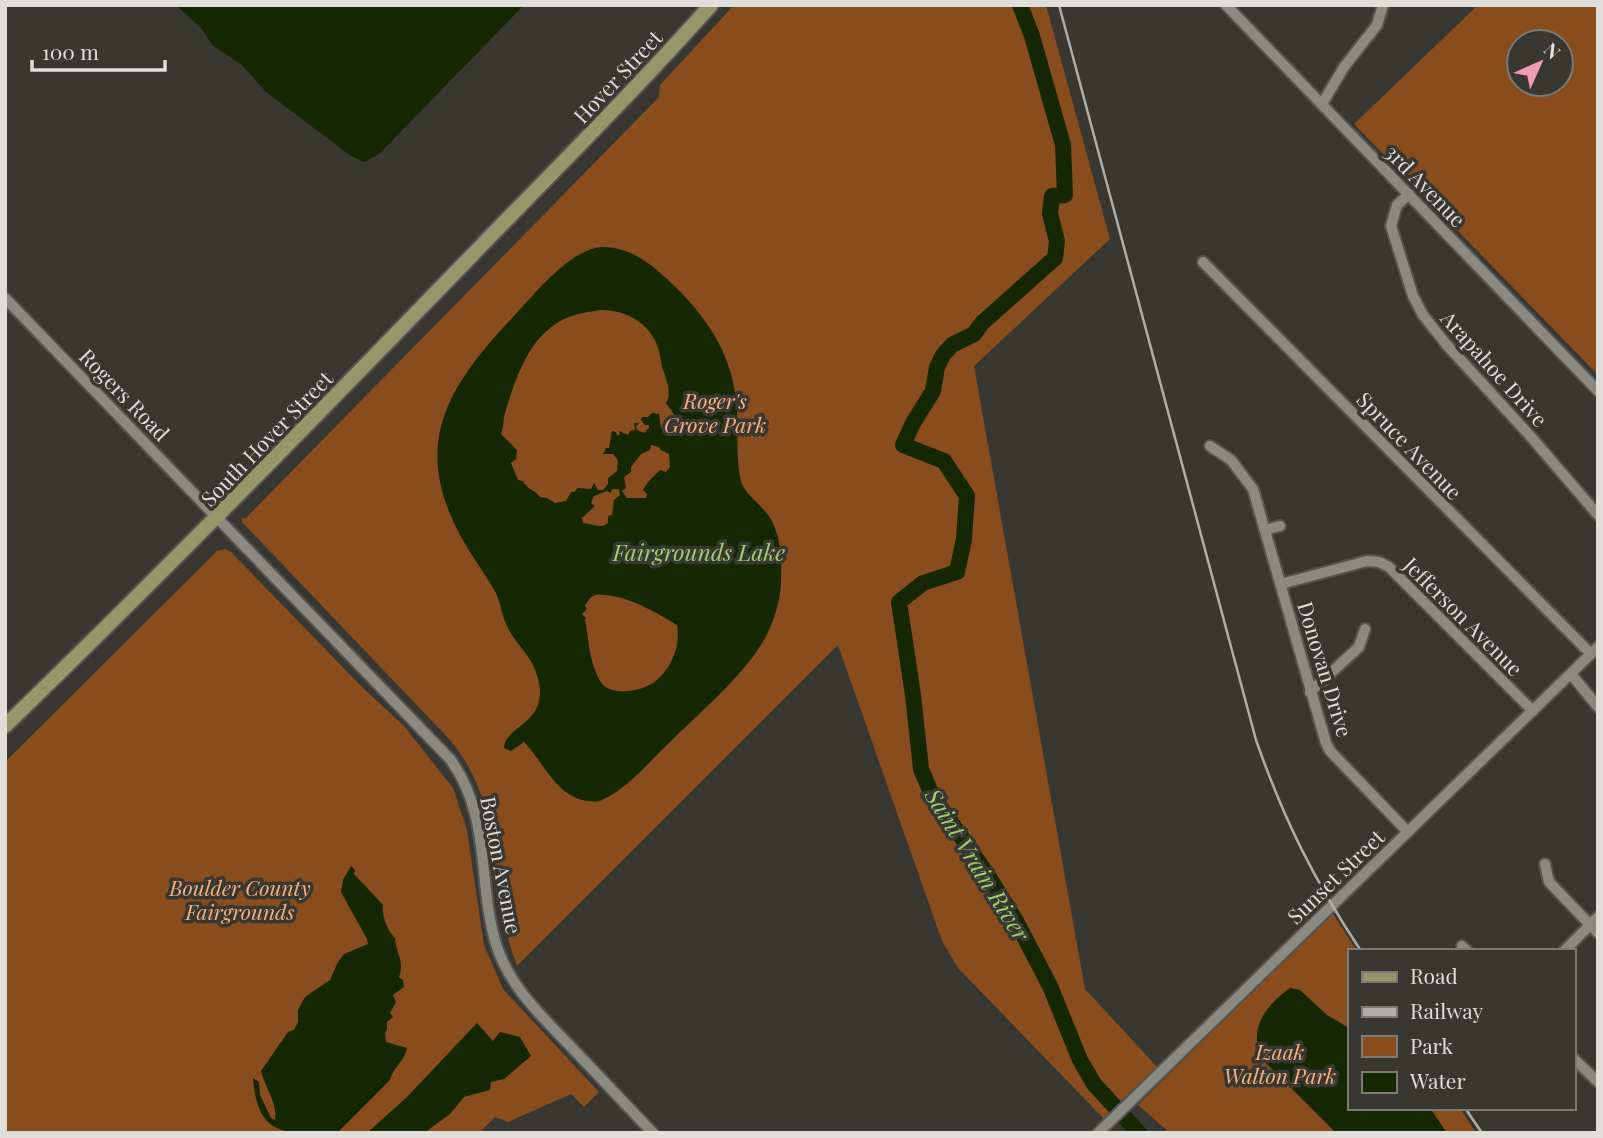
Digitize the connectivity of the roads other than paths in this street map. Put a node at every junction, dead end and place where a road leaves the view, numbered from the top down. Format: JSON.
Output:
{"nodes":[{"id":1,"x":711,"y":5,"type":"edge"},
{"id":2,"x":1226,"y":5,"type":"edge"},
{"id":3,"x":1383,"y":5,"type":"edge"},
{"id":4,"x":1322,"y":104,"type":"junction"},
{"id":5,"x":552,"y":175,"type":"joint"},
{"id":6,"x":1409,"y":194,"type":"junction"},
{"id":7,"x":1203,"y":262,"type":"dead end"},
{"id":8,"x":5,"y":298,"type":"edge"},
{"id":9,"x":1598,"y":391,"type":"edge"},
{"id":10,"x":1210,"y":446,"type":"dead end"},
{"id":11,"x":1598,"y":515,"type":"edge"},
{"id":12,"x":218,"y":518,"type":"junction"},
{"id":13,"x":1280,"y":526,"type":"dead end"},
{"id":14,"x":1265,"y":530,"type":"junction"},
{"id":15,"x":1280,"y":584,"type":"junction"},
{"id":16,"x":1364,"y":629,"type":"dead end"},
{"id":17,"x":1594,"y":650,"type":"edge"},
{"id":18,"x":1571,"y":674,"type":"junction"},
{"id":19,"x":1310,"y":692,"type":"junction"},
{"id":20,"x":1598,"y":707,"type":"edge"},
{"id":21,"x":1533,"y":711,"type":"junction"},
{"id":22,"x":5,"y":726,"type":"edge"},
{"id":23,"x":1408,"y":832,"type":"junction"},
{"id":24,"x":1545,"y":864,"type":"dead end"},
{"id":25,"x":1595,"y":925,"type":"edge"},
{"id":26,"x":1566,"y":949,"type":"edge"},
{"id":27,"x":1575,"y":1060,"type":"edge"},
{"id":28,"x":1598,"y":1082,"type":"edge"},
{"id":29,"x":653,"y":1133,"type":"edge"},
{"id":30,"x":1098,"y":1133,"type":"edge"}],
"edges":[{"from":1,"to":5,"type":"main road","name":"Hover Street"},
{"from":2,"to":4,"type":"street","name":"3rd Avenue"},
{"from":3,"to":4,"type":"street"},
{"from":4,"to":6,"type":"street","name":"3rd Avenue"},
{"from":5,"to":12,"type":"main road","name":"South Hover Street"},
{"from":6,"to":9,"type":"street","name":"3rd Avenue"},
{"from":6,"to":11,"type":"street","name":"Arapahoe Drive"},
{"from":7,"to":17,"type":"street","name":"Spruce Avenue"},
{"from":8,"to":12,"type":"street","name":"Rogers Road"},
{"from":10,"to":14,"type":"street","name":"Donovan Drive"},
{"from":12,"to":22,"type":"main road","name":"South Hover Street"},
{"from":12,"to":29,"type":"street","name":"Boston Avenue"},
{"from":13,"to":14,"type":"street"},
{"from":14,"to":15,"type":"street","name":"Donovan Drive"},
{"from":15,"to":19,"type":"street","name":"Donovan Drive"},
{"from":15,"to":21,"type":"street","name":"Jefferson Avenue"},
{"from":16,"to":19,"type":"street"},
{"from":17,"to":18,"type":"street","name":"Sunset Street"},
{"from":18,"to":20,"type":"street"},
{"from":18,"to":21,"type":"street","name":"Sunset Street"},
{"from":19,"to":23,"type":"street","name":"Donovan Drive"},
{"from":21,"to":23,"type":"street","name":"Sunset Street"},
{"from":23,"to":30,"type":"street","name":"Sunset Street"},
{"from":24,"to":25,"type":"street"},
{"from":25,"to":26,"type":"street"},
{"from":27,"to":28,"type":"street"}]}
